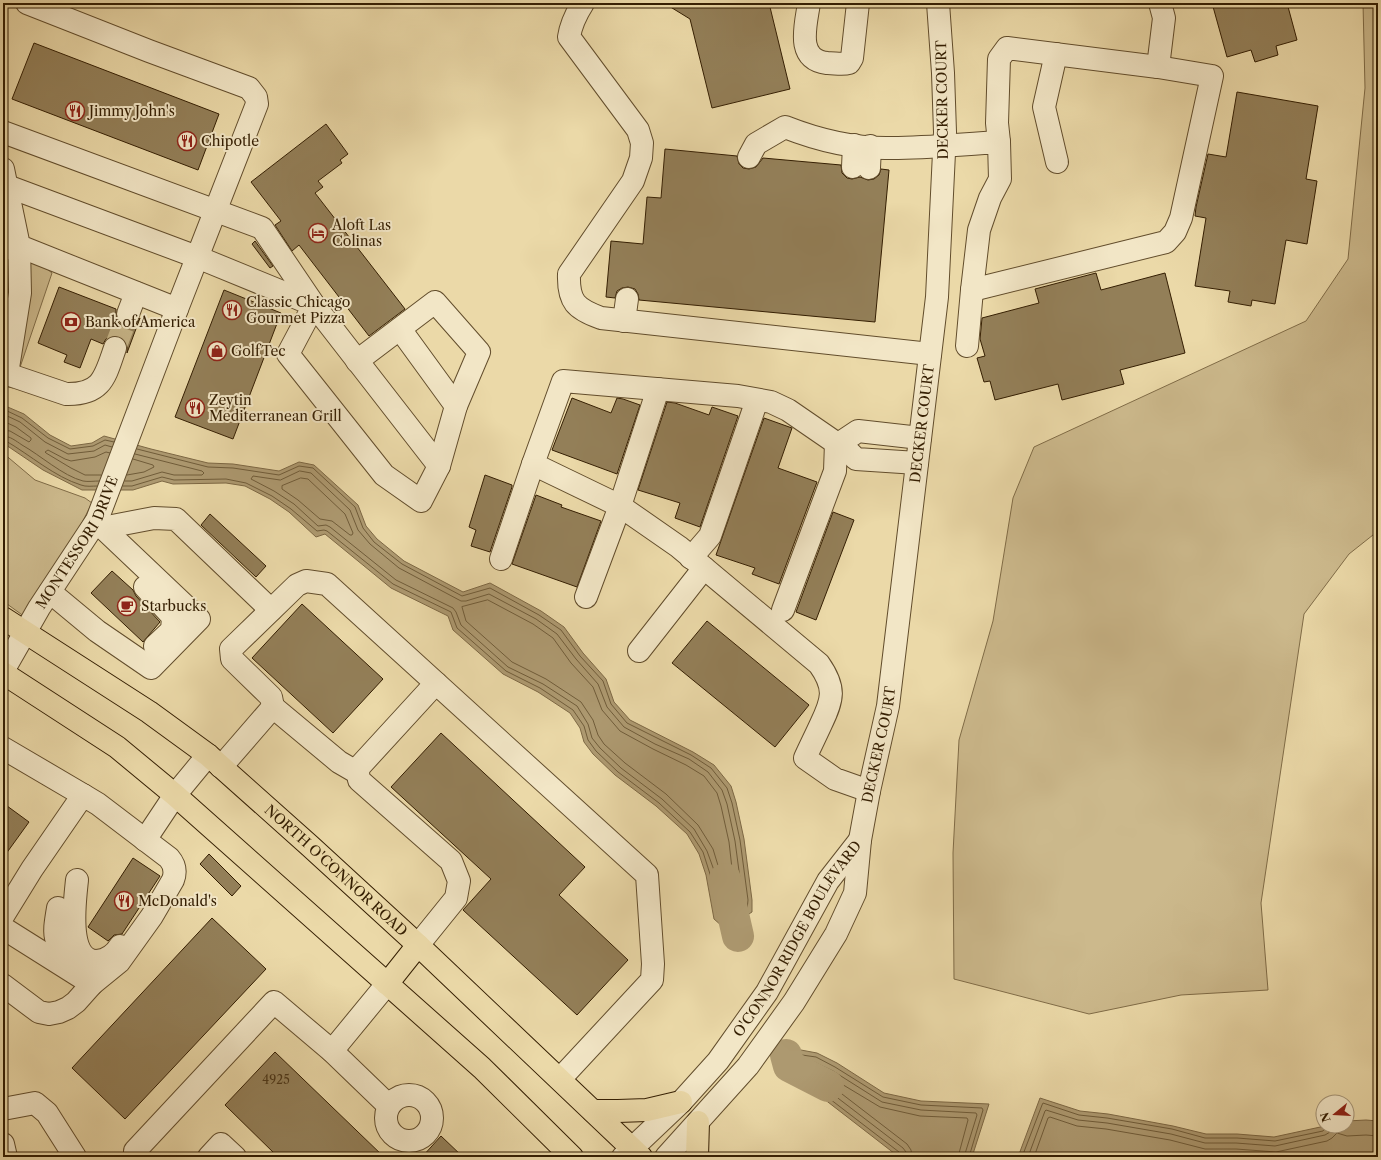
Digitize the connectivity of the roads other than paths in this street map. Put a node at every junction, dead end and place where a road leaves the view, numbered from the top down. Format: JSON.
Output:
{"nodes":[{"id":1,"x":27,"y":3,"type":"edge"},
{"id":2,"x":583,"y":3,"type":"edge"},
{"id":3,"x":809,"y":3,"type":"edge"},
{"id":4,"x":858,"y":3,"type":"edge"},
{"id":5,"x":938,"y":3,"type":"edge"},
{"id":6,"x":1160,"y":3,"type":"edge"},
{"id":7,"x":1056,"y":54,"type":"junction"},
{"id":8,"x":1158,"y":68,"type":"junction"},
{"id":9,"x":3,"y":132,"type":"edge"},
{"id":10,"x":999,"y":142,"type":"junction"},
{"id":11,"x":862,"y":146,"type":"junction"},
{"id":12,"x":944,"y":146,"type":"junction"},
{"id":13,"x":748,"y":157,"type":"dead end"},
{"id":14,"x":1057,"y":162,"type":"dead end"},
{"id":15,"x":861,"y":167,"type":"dead end"},
{"id":16,"x":5,"y":177,"type":"edge"},
{"id":17,"x":216,"y":211,"type":"junction"},
{"id":18,"x":8,"y":215,"type":"edge"},
{"id":19,"x":11,"y":248,"type":"edge"},
{"id":20,"x":197,"y":257,"type":"junction"},
{"id":21,"x":972,"y":290,"type":"junction"},
{"id":22,"x":136,"y":293,"type":"junction"},
{"id":23,"x":620,"y":298,"type":"dead end"},
{"id":24,"x":314,"y":305,"type":"junction"},
{"id":25,"x":177,"y":309,"type":"junction"},
{"id":26,"x":128,"y":314,"type":"tunnel mouth"},
{"id":27,"x":617,"y":320,"type":"junction"},
{"id":28,"x":400,"y":329,"type":"junction"},
{"id":29,"x":967,"y":346,"type":"dead end"},
{"id":30,"x":115,"y":348,"type":"tunnel mouth"},
{"id":31,"x":930,"y":354,"type":"junction"},
{"id":32,"x":357,"y":361,"type":"junction"},
{"id":33,"x":658,"y":389,"type":"junction"},
{"id":34,"x":758,"y":400,"type":"junction"},
{"id":35,"x":456,"y":406,"type":"junction"},
{"id":36,"x":875,"y":433,"type":"junction"},
{"id":37,"x":920,"y":438,"type":"junction"},
{"id":38,"x":838,"y":443,"type":"junction"},
{"id":39,"x":873,"y":460,"type":"junction"},
{"id":40,"x":533,"y":464,"type":"junction"},
{"id":41,"x":917,"y":464,"type":"junction"},
{"id":42,"x":439,"y":466,"type":"junction"},
{"id":43,"x":620,"y":506,"type":"junction"},
{"id":44,"x":99,"y":521,"type":"junction"},
{"id":45,"x":501,"y":559,"type":"dead end"},
{"id":46,"x":698,"y":563,"type":"junction"},
{"id":47,"x":50,"y":592,"type":"junction"},
{"id":48,"x":586,"y":597,"type":"dead end"},
{"id":49,"x":271,"y":610,"type":"junction"},
{"id":50,"x":783,"y":610,"type":"dead end"},
{"id":51,"x":3,"y":618,"type":"edge"},
{"id":52,"x":25,"y":633,"type":"junction"},
{"id":53,"x":638,"y":651,"type":"dead end"},
{"id":54,"x":3,"y":672,"type":"edge"},
{"id":55,"x":436,"y":683,"type":"junction"},
{"id":56,"x":273,"y":707,"type":"junction"},
{"id":57,"x":3,"y":748,"type":"edge"},
{"id":58,"x":214,"y":761,"type":"junction"},
{"id":59,"x":358,"y":773,"type":"junction"},
{"id":60,"x":869,"y":791,"type":"junction"},
{"id":61,"x":83,"y":795,"type":"junction"},
{"id":62,"x":175,"y":795,"type":"junction"},
{"id":63,"x":145,"y":840,"type":"junction"},
{"id":64,"x":860,"y":840,"type":"junction"},
{"id":65,"x":172,"y":862,"type":"junction"},
{"id":66,"x":77,"y":880,"type":"dead end"},
{"id":67,"x":11,"y":886,"type":"edge"},
{"id":68,"x":58,"y":908,"type":"dead end"},
{"id":69,"x":3,"y":916,"type":"edge"},
{"id":70,"x":3,"y":928,"type":"edge"},
{"id":71,"x":418,"y":945,"type":"junction"},
{"id":72,"x":84,"y":957,"type":"junction"},
{"id":73,"x":92,"y":984,"type":"junction"},
{"id":74,"x":387,"y":984,"type":"junction"},
{"id":75,"x":3,"y":985,"type":"edge"},
{"id":76,"x":332,"y":1051,"type":"junction"},
{"id":77,"x":560,"y":1079,"type":"junction"},
{"id":78,"x":681,"y":1102,"type":"junction"},
{"id":79,"x":389,"y":1106,"type":"dead end"},
{"id":80,"x":3,"y":1109,"type":"edge"},
{"id":81,"x":593,"y":1110,"type":"junction"},
{"id":82,"x":698,"y":1122,"type":"junction"},
{"id":83,"x":3,"y":1144,"type":"edge"},
{"id":84,"x":632,"y":1154,"type":"edge"},
{"id":85,"x":6,"y":1157,"type":"edge"},
{"id":86,"x":75,"y":1157,"type":"edge"},
{"id":87,"x":135,"y":1157,"type":"edge"},
{"id":88,"x":209,"y":1157,"type":"edge"},
{"id":89,"x":235,"y":1157,"type":"edge"},
{"id":90,"x":572,"y":1157,"type":"edge"},
{"id":91,"x":666,"y":1157,"type":"edge"},
{"id":92,"x":697,"y":1157,"type":"edge"}],
"edges":[{"from":1,"to":17,"type":"street","name":"MONTESSORI DRIVE"},
{"from":2,"to":27,"type":"street"},
{"from":3,"to":4,"type":"street"},
{"from":5,"to":12,"type":"street","name":"DECKER COURT"},
{"from":6,"to":8,"type":"street"},
{"from":7,"to":8,"type":"street"},
{"from":7,"to":10,"type":"street"},
{"from":7,"to":14,"type":"street"},
{"from":8,"to":21,"type":"street"},
{"from":9,"to":17,"type":"street"},
{"from":10,"to":12,"type":"street"},
{"from":10,"to":21,"type":"street"},
{"from":11,"to":12,"type":"street"},
{"from":11,"to":13,"type":"street"},
{"from":11,"to":15,"type":"street"},
{"from":12,"to":31,"type":"street","name":"DECKER COURT"},
{"from":16,"to":18,"type":"street"},
{"from":16,"to":20,"type":"street"},
{"from":17,"to":20,"type":"street","name":"MONTESSORI DRIVE"},
{"from":17,"to":24,"type":"street"},
{"from":18,"to":19,"type":"street"},
{"from":19,"to":22,"type":"street"},
{"from":19,"to":30,"type":"street"},
{"from":20,"to":24,"type":"street"},
{"from":20,"to":25,"type":"street","name":"MONTESSORI DRIVE"},
{"from":21,"to":29,"type":"street"},
{"from":22,"to":25,"type":"street"},
{"from":22,"to":26,"type":"street"},
{"from":23,"to":27,"type":"street"},
{"from":24,"to":32,"type":"street"},
{"from":24,"to":42,"type":"street"},
{"from":25,"to":44,"type":"street","name":"MONTESSORI DRIVE"},
{"from":27,"to":31,"type":"street"},
{"from":28,"to":32,"type":"street"},
{"from":28,"to":35,"type":"street"},
{"from":28,"to":35,"type":"street"},
{"from":31,"to":37,"type":"street","name":"DECKER COURT"},
{"from":32,"to":42,"type":"street"},
{"from":33,"to":34,"type":"street"},
{"from":33,"to":40,"type":"street"},
{"from":33,"to":43,"type":"street"},
{"from":34,"to":38,"type":"street"},
{"from":34,"to":46,"type":"street"},
{"from":35,"to":42,"type":"street"},
{"from":36,"to":37,"type":"street"},
{"from":36,"to":38,"type":"street"},
{"from":36,"to":39,"type":"street"},
{"from":37,"to":41,"type":"street","name":"DECKER COURT"},
{"from":38,"to":39,"type":"street"},
{"from":38,"to":50,"type":"street"},
{"from":39,"to":41,"type":"street"},
{"from":40,"to":43,"type":"street"},
{"from":40,"to":45,"type":"street"},
{"from":41,"to":60,"type":"street","name":"DECKER COURT"},
{"from":43,"to":46,"type":"street"},
{"from":43,"to":48,"type":"street"},
{"from":44,"to":47,"type":"street","name":"MONTESSORI DRIVE"},
{"from":44,"to":47,"type":"street"},
{"from":44,"to":49,"type":"street"},
{"from":46,"to":53,"type":"street"},
{"from":46,"to":60,"type":"street"},
{"from":47,"to":52,"type":"street","name":"MONTESSORI DRIVE"},
{"from":49,"to":55,"type":"street"},
{"from":49,"to":56,"type":"street"},
{"from":51,"to":52,"type":"main road","name":"NORTH O'CONNOR ROAD"},
{"from":52,"to":54,"type":"street","name":"MONTESSORI DRIVE"},
{"from":52,"to":58,"type":"main road","name":"NORTH O'CONNOR ROAD"},
{"from":54,"to":62,"type":"main road"},
{"from":55,"to":59,"type":"street"},
{"from":55,"to":77,"type":"street"},
{"from":56,"to":58,"type":"street"},
{"from":56,"to":59,"type":"street"},
{"from":57,"to":61,"type":"street"},
{"from":58,"to":62,"type":"street"},
{"from":58,"to":71,"type":"main road","name":"NORTH O'CONNOR ROAD"},
{"from":59,"to":71,"type":"street"},
{"from":60,"to":64,"type":"street","name":"DECKER COURT"},
{"from":61,"to":63,"type":"street"},
{"from":61,"to":67,"type":"street"},
{"from":62,"to":63,"type":"street"},
{"from":62,"to":74,"type":"main road"},
{"from":63,"to":65,"type":"street"},
{"from":64,"to":78,"type":"street","name":"O'CONNOR RIDGE BOULEVARD"},
{"from":64,"to":82,"type":"street","name":"O'CONNOR RIDGE BOULEVARD"},
{"from":65,"to":72,"type":"street"},
{"from":65,"to":73,"type":"street"},
{"from":66,"to":72,"type":"street"},
{"from":67,"to":69,"type":"street"},
{"from":68,"to":72,"type":"street"},
{"from":70,"to":73,"type":"street"},
{"from":71,"to":74,"type":"main road"},
{"from":71,"to":77,"type":"main road","name":"NORTH O'CONNOR ROAD"},
{"from":73,"to":75,"type":"street"},
{"from":74,"to":76,"type":"street"},
{"from":74,"to":90,"type":"main road"},
{"from":76,"to":79,"type":"street"},
{"from":76,"to":87,"type":"street"},
{"from":77,"to":81,"type":"main road","name":"NORTH O'CONNOR ROAD"},
{"from":78,"to":81,"type":"main road"},
{"from":78,"to":84,"type":"street","name":"O'CONNOR RIDGE BOULEVARD"},
{"from":80,"to":86,"type":"street"},
{"from":81,"to":84,"type":"main road","name":"NORTH O'CONNOR ROAD"},
{"from":82,"to":91,"type":"street","name":"O'CONNOR RIDGE BOULEVARD"},
{"from":82,"to":92,"type":"main road"},
{"from":83,"to":85,"type":"street"},
{"from":88,"to":89,"type":"street"}]}
